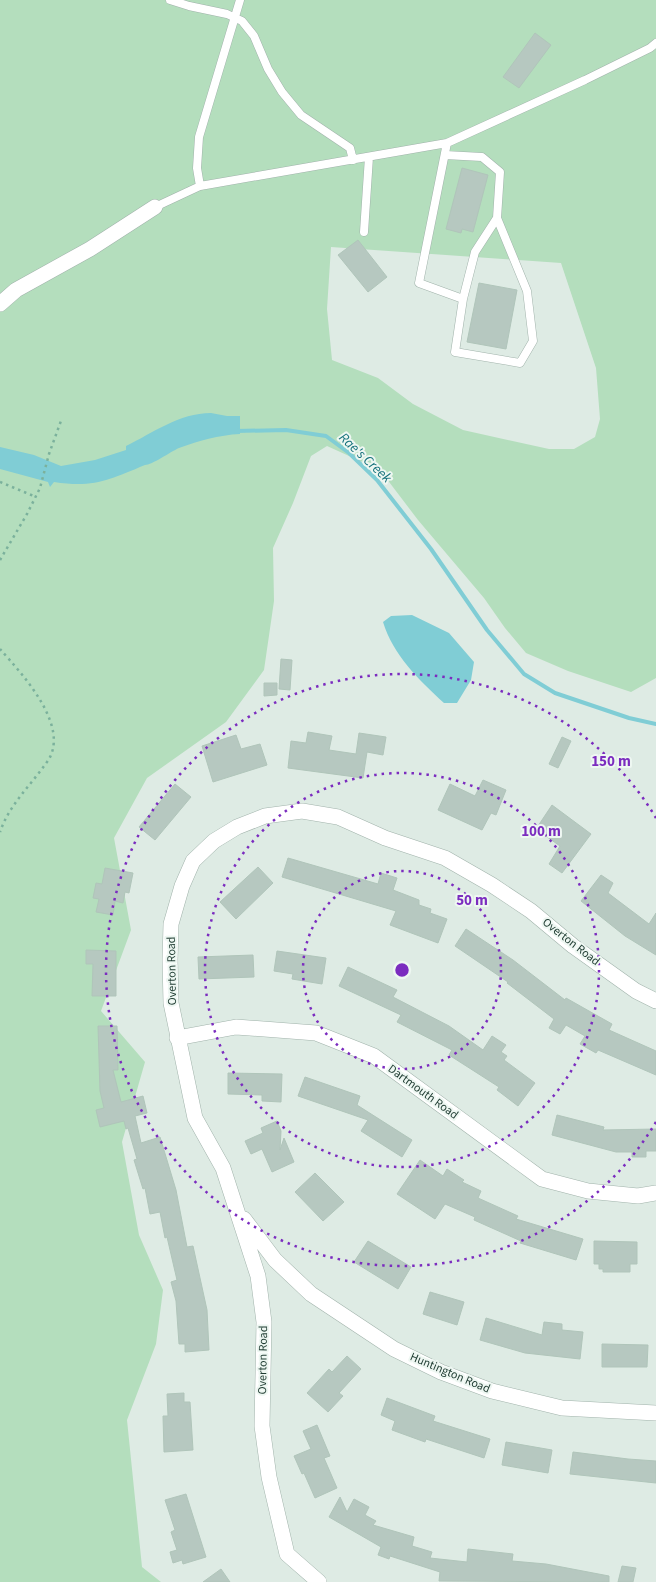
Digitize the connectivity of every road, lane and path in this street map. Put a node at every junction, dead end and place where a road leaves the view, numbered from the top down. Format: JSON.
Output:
{"nodes":[{"id":1,"x":170,"y":0,"type":"edge"},
{"id":2,"x":240,"y":0,"type":"edge"},
{"id":3,"x":236,"y":18,"type":"junction"},
{"id":4,"x":656,"y":43,"type":"edge"},
{"id":5,"x":447,"y":143,"type":"junction"},
{"id":6,"x":445,"y":155,"type":"junction"},
{"id":7,"x":369,"y":157,"type":"junction"},
{"id":8,"x":353,"y":160,"type":"junction"},
{"id":9,"x":200,"y":186,"type":"junction"},
{"id":10,"x":155,"y":207,"type":"joint"},
{"id":11,"x":497,"y":218,"type":"junction"},
{"id":12,"x":364,"y":232,"type":"dead end"},
{"id":13,"x":463,"y":299,"type":"junction"},
{"id":14,"x":0,"y":304,"type":"edge"},
{"id":15,"x":62,"y":418,"type":"dead end"},
{"id":16,"x":0,"y":482,"type":"edge"},
{"id":17,"x":36,"y":497,"type":"junction"},
{"id":18,"x":0,"y":560,"type":"edge"},
{"id":19,"x":0,"y":649,"type":"edge"},
{"id":20,"x":0,"y":832,"type":"edge"},
{"id":21,"x":656,"y":1001,"type":"edge"},
{"id":22,"x":177,"y":1038,"type":"junction"},
{"id":23,"x":656,"y":1193,"type":"edge"},
{"id":24,"x":237,"y":1211,"type":"junction"},
{"id":25,"x":656,"y":1413,"type":"edge"},
{"id":26,"x":319,"y":1582,"type":"edge"}],
"edges":[{"from":1,"to":3,"type":"lane"},
{"from":2,"to":3,"type":"lane"},
{"from":3,"to":8,"type":"lane"},
{"from":3,"to":9,"type":"lane"},
{"from":4,"to":5,"type":"lane"},
{"from":5,"to":6,"type":"lane"},
{"from":5,"to":7,"type":"lane"},
{"from":6,"to":11,"type":"lane"},
{"from":6,"to":13,"type":"lane"},
{"from":7,"to":8,"type":"lane"},
{"from":7,"to":12,"type":"lane"},
{"from":8,"to":9,"type":"lane"},
{"from":9,"to":10,"type":"lane"},
{"from":10,"to":14,"type":"street"},
{"from":11,"to":13,"type":"lane"},
{"from":11,"to":13,"type":"lane"},
{"from":15,"to":17,"type":"path"},
{"from":16,"to":17,"type":"path"},
{"from":17,"to":18,"type":"path"},
{"from":19,"to":20,"type":"path"},
{"from":21,"to":22,"type":"street","name":"Overton Road"},
{"from":22,"to":23,"type":"street","name":"Dartmouth Road"},
{"from":22,"to":24,"type":"street","name":"Overton Road"},
{"from":24,"to":25,"type":"street","name":"Huntington Road"},
{"from":24,"to":26,"type":"street","name":"Overton Road"}]}
